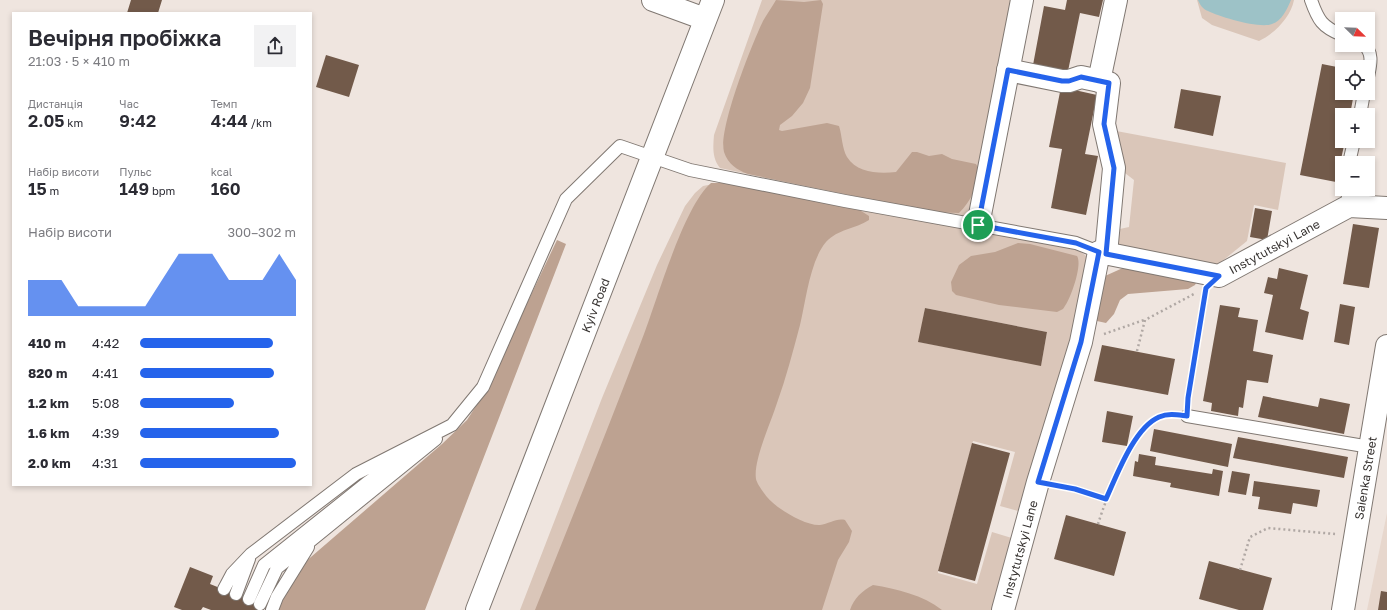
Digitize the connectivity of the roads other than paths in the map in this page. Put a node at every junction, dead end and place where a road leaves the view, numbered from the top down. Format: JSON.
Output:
{"nodes":[{"id":1,"x":653,"y":0,"type":"edge"},
{"id":2,"x":1022,"y":0,"type":"edge"},
{"id":3,"x":1116,"y":0,"type":"edge"},
{"id":4,"x":1311,"y":0,"type":"edge"},
{"id":5,"x":709,"y":10,"type":"edge"},
{"id":6,"x":1335,"y":32,"type":"edge"},
{"id":7,"x":1008,"y":70,"type":"junction"},
{"id":8,"x":1099,"y":81,"type":"junction"},
{"id":9,"x":652,"y":157,"type":"junction"},
{"id":10,"x":1348,"y":197,"type":"edge"},
{"id":11,"x":1387,"y":208,"type":"edge"},
{"id":12,"x":978,"y":225,"type":"junction"},
{"id":13,"x":1103,"y":253,"type":"junction"},
{"id":14,"x":1387,"y":346,"type":"edge"},
{"id":15,"x":1187,"y":416,"type":"road end"},
{"id":16,"x":452,"y":425,"type":"junction"},
{"id":17,"x":1370,"y":447,"type":"junction"},
{"id":18,"x":313,"y":539,"type":"junction"},
{"id":19,"x":251,"y":554,"type":"junction"},
{"id":20,"x":224,"y":589,"type":"dead end"},
{"id":21,"x":236,"y":594,"type":"dead end"},
{"id":22,"x":272,"y":610,"type":"edge"},
{"id":23,"x":477,"y":610,"type":"edge"},
{"id":24,"x":1002,"y":610,"type":"edge"},
{"id":25,"x":1343,"y":610,"type":"edge"}],
"edges":[{"from":1,"to":5,"type":"street"},
{"from":2,"to":7,"type":"street"},
{"from":3,"to":8,"type":"street"},
{"from":4,"to":6,"type":"lane"},
{"from":5,"to":9,"type":"street","name":"Kyiv Road"},
{"from":7,"to":8,"type":"street"},
{"from":7,"to":12,"type":"street"},
{"from":8,"to":13,"type":"street"},
{"from":9,"to":12,"type":"lane"},
{"from":9,"to":16,"type":"lane"},
{"from":9,"to":23,"type":"street","name":"Kyiv Road"},
{"from":10,"to":11,"type":"street","name":"Instytutskyi Lane"},
{"from":10,"to":13,"type":"street","name":"Instytutskyi Lane"},
{"from":12,"to":13,"type":"lane"},
{"from":13,"to":24,"type":"street","name":"Instytutskyi Lane"},
{"from":14,"to":17,"type":"street","name":"Saienka Street"},
{"from":15,"to":17,"type":"lane"},
{"from":16,"to":18,"type":"lane"},
{"from":16,"to":18,"type":"lane"},
{"from":16,"to":19,"type":"lane"},
{"from":17,"to":25,"type":"street","name":"Saienka Street"},
{"from":18,"to":22,"type":"lane"},
{"from":19,"to":20,"type":"lane"},
{"from":19,"to":21,"type":"lane"}]}
